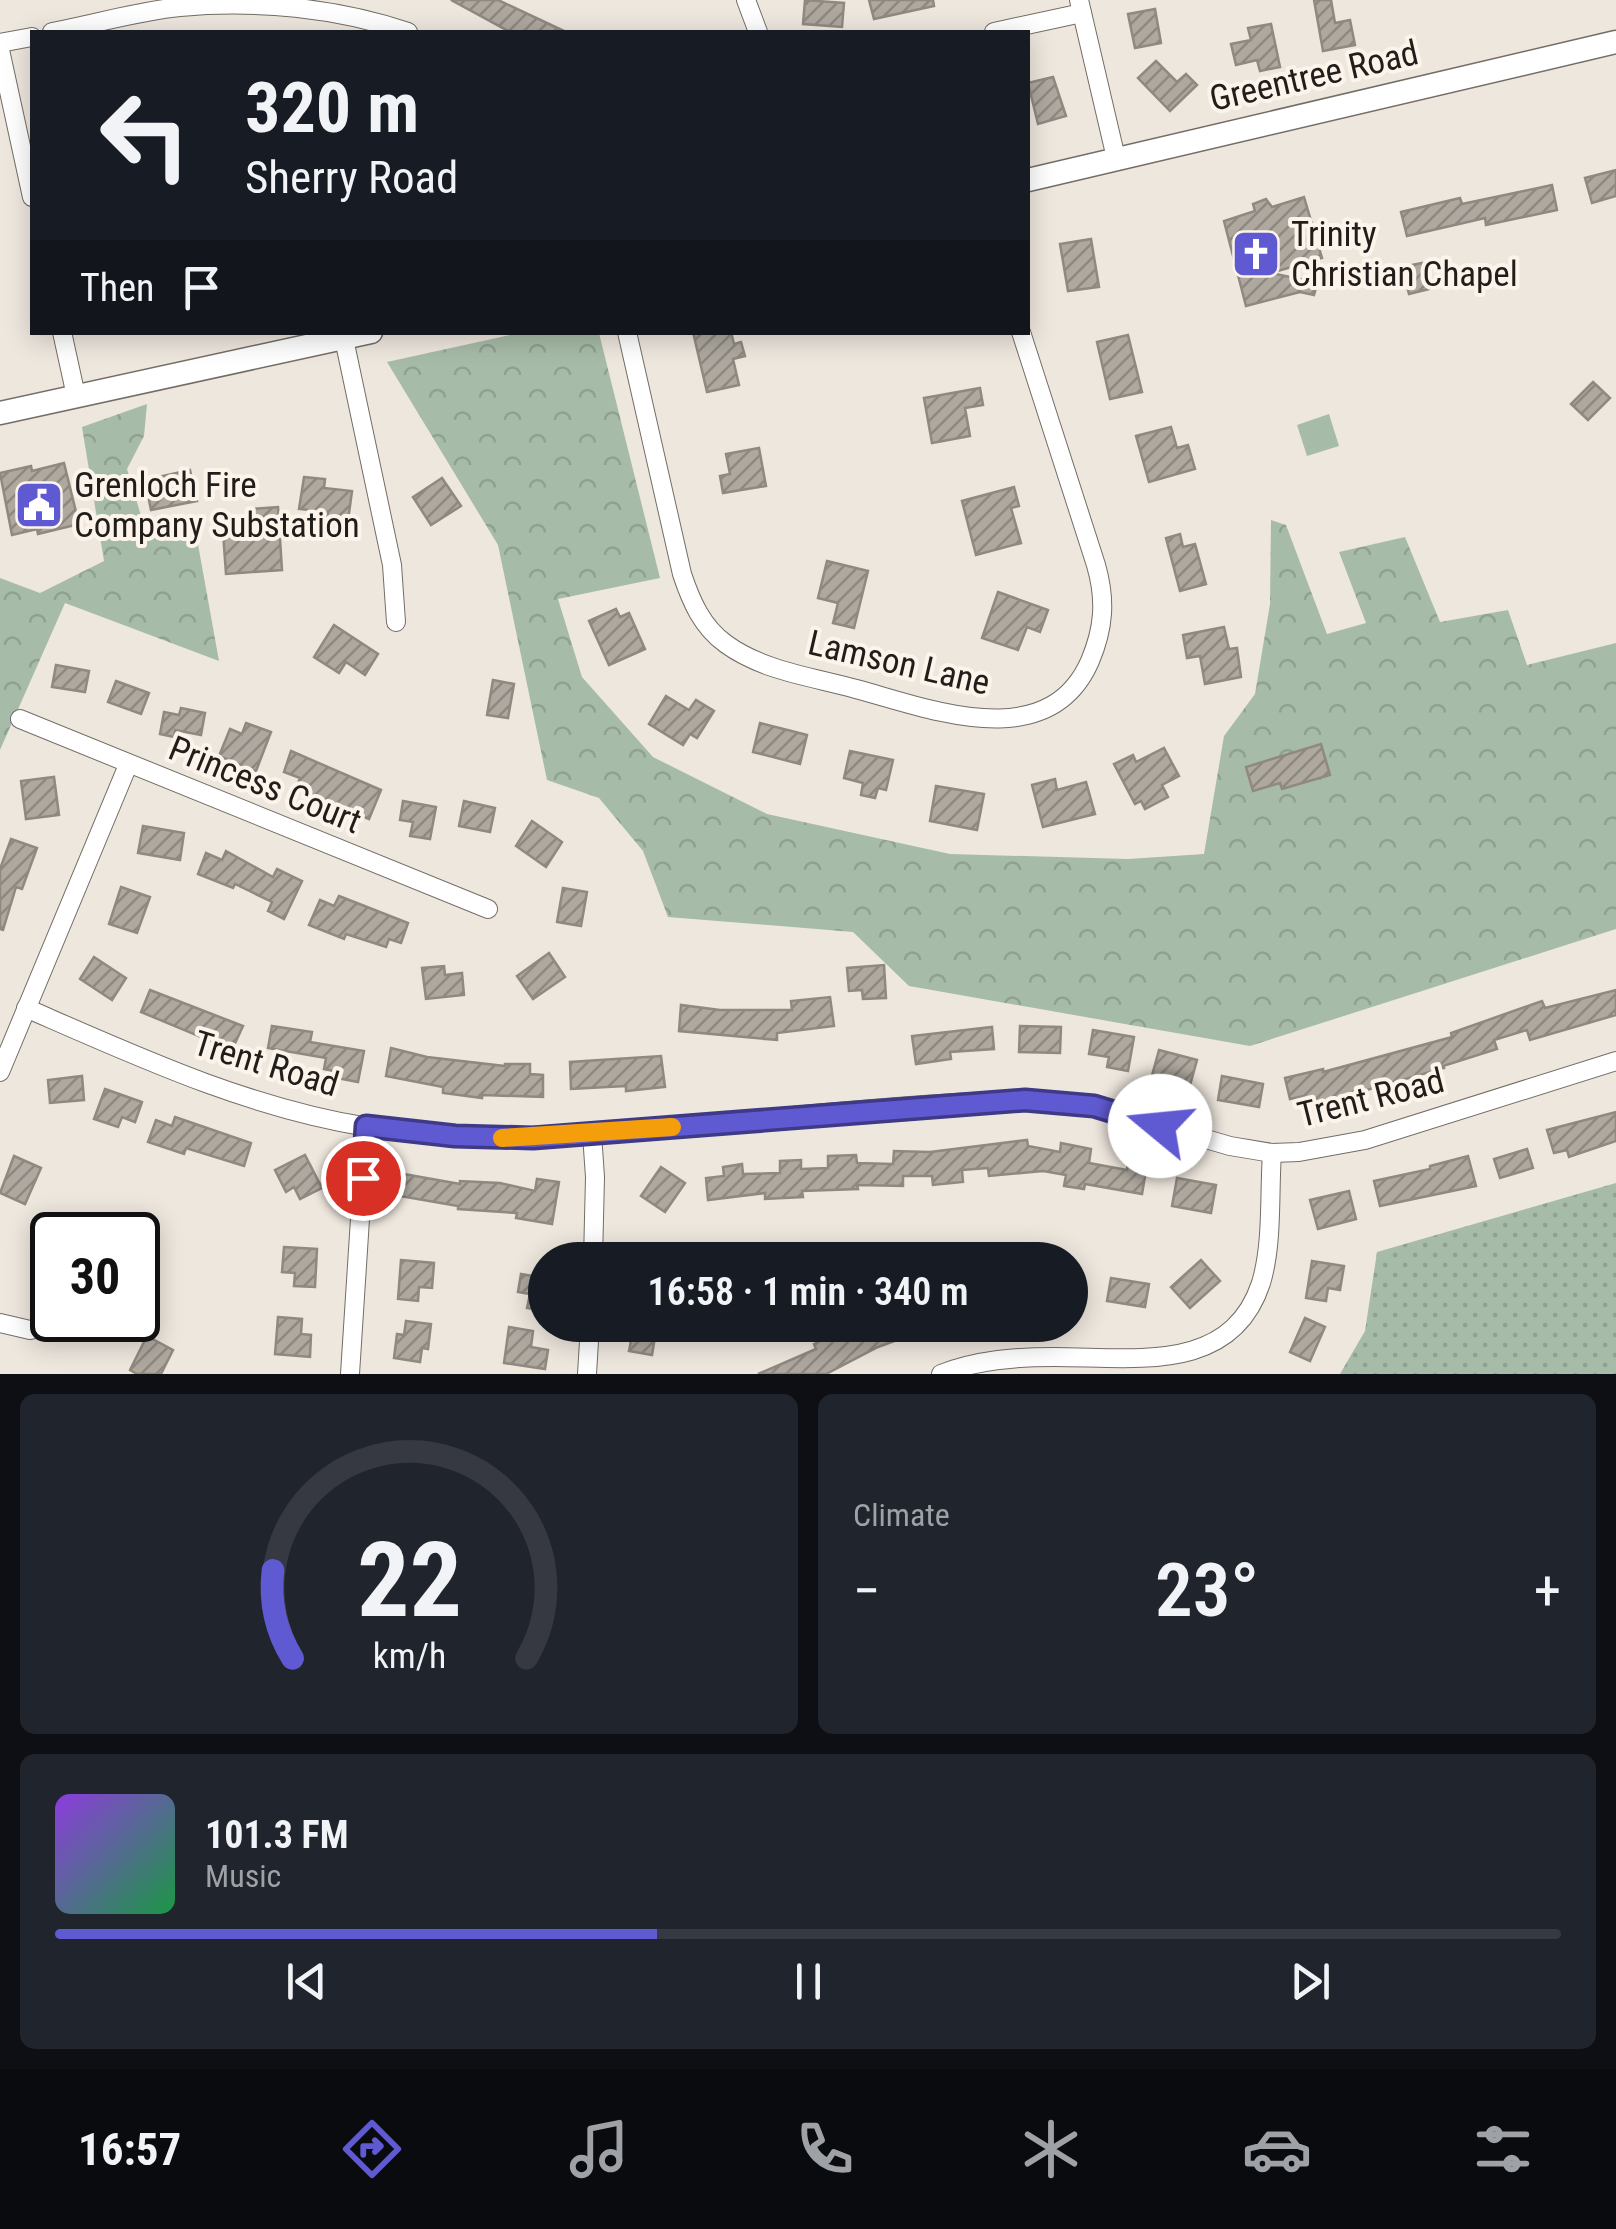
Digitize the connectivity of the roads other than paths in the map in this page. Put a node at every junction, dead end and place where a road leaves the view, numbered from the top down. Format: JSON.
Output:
{"nodes":[{"id":1,"x":746,"y":0,"type":"edge"},
{"id":2,"x":1080,"y":6,"type":"edge"},
{"id":3,"x":62,"y":30,"type":"edge"},
{"id":4,"x":400,"y":30,"type":"edge"},
{"id":5,"x":757,"y":30,"type":"edge"},
{"id":6,"x":1001,"y":30,"type":"edge"},
{"id":7,"x":30,"y":38,"type":"edge"},
{"id":8,"x":1616,"y":42,"type":"edge"},
{"id":9,"x":0,"y":47,"type":"edge"},
{"id":10,"x":1116,"y":158,"type":"junction"},
{"id":11,"x":1030,"y":180,"type":"edge"},
{"id":12,"x":30,"y":189,"type":"edge"},
{"id":13,"x":63,"y":335,"type":"edge"},
{"id":14,"x":359,"y":335,"type":"edge"},
{"id":15,"x":629,"y":335,"type":"edge"},
{"id":16,"x":1023,"y":335,"type":"edge"},
{"id":17,"x":344,"y":339,"type":"junction"},
{"id":18,"x":76,"y":396,"type":"junction"},
{"id":19,"x":0,"y":412,"type":"edge"},
{"id":20,"x":396,"y":622,"type":"dead end"},
{"id":21,"x":20,"y":719,"type":"dead end"},
{"id":22,"x":128,"y":765,"type":"junction"},
{"id":23,"x":488,"y":909,"type":"dead end"},
{"id":24,"x":26,"y":1008,"type":"junction"},
{"id":25,"x":1616,"y":1062,"type":"edge"},
{"id":26,"x":0,"y":1072,"type":"edge"},
{"id":27,"x":366,"y":1126,"type":"junction"},
{"id":28,"x":592,"y":1134,"type":"junction"},
{"id":29,"x":1272,"y":1153,"type":"junction"},
{"id":30,"x":594,"y":1242,"type":"edge"},
{"id":31,"x":0,"y":1323,"type":"edge"},
{"id":32,"x":30,"y":1330,"type":"edge"},
{"id":33,"x":589,"y":1342,"type":"edge"},
{"id":34,"x":350,"y":1374,"type":"edge"},
{"id":35,"x":588,"y":1374,"type":"edge"},
{"id":36,"x":941,"y":1374,"type":"edge"}],
"edges":[{"from":1,"to":5,"type":"street"},
{"from":2,"to":6,"type":"street"},
{"from":2,"to":10,"type":"street"},
{"from":3,"to":4,"type":"street"},
{"from":7,"to":9,"type":"street"},
{"from":8,"to":10,"type":"street","name":"Greentree Road"},
{"from":9,"to":12,"type":"street"},
{"from":10,"to":11,"type":"street","name":"Greentree Road"},
{"from":13,"to":18,"type":"street"},
{"from":14,"to":17,"type":"street"},
{"from":15,"to":16,"type":"street","name":"Lamson Lane"},
{"from":17,"to":18,"type":"street"},
{"from":17,"to":20,"type":"street"},
{"from":18,"to":19,"type":"street"},
{"from":21,"to":22,"type":"street","name":"Princess Court"},
{"from":22,"to":23,"type":"street","name":"Princess Court"},
{"from":22,"to":24,"type":"street"},
{"from":24,"to":26,"type":"street"},
{"from":24,"to":27,"type":"street","name":"Trent Road"},
{"from":25,"to":29,"type":"street","name":"Trent Road"},
{"from":27,"to":28,"type":"street","name":"Trent Road"},
{"from":27,"to":34,"type":"street"},
{"from":28,"to":29,"type":"street","name":"Trent Road"},
{"from":28,"to":30,"type":"street"},
{"from":29,"to":36,"type":"street"},
{"from":31,"to":32,"type":"street"},
{"from":33,"to":35,"type":"street"}]}
